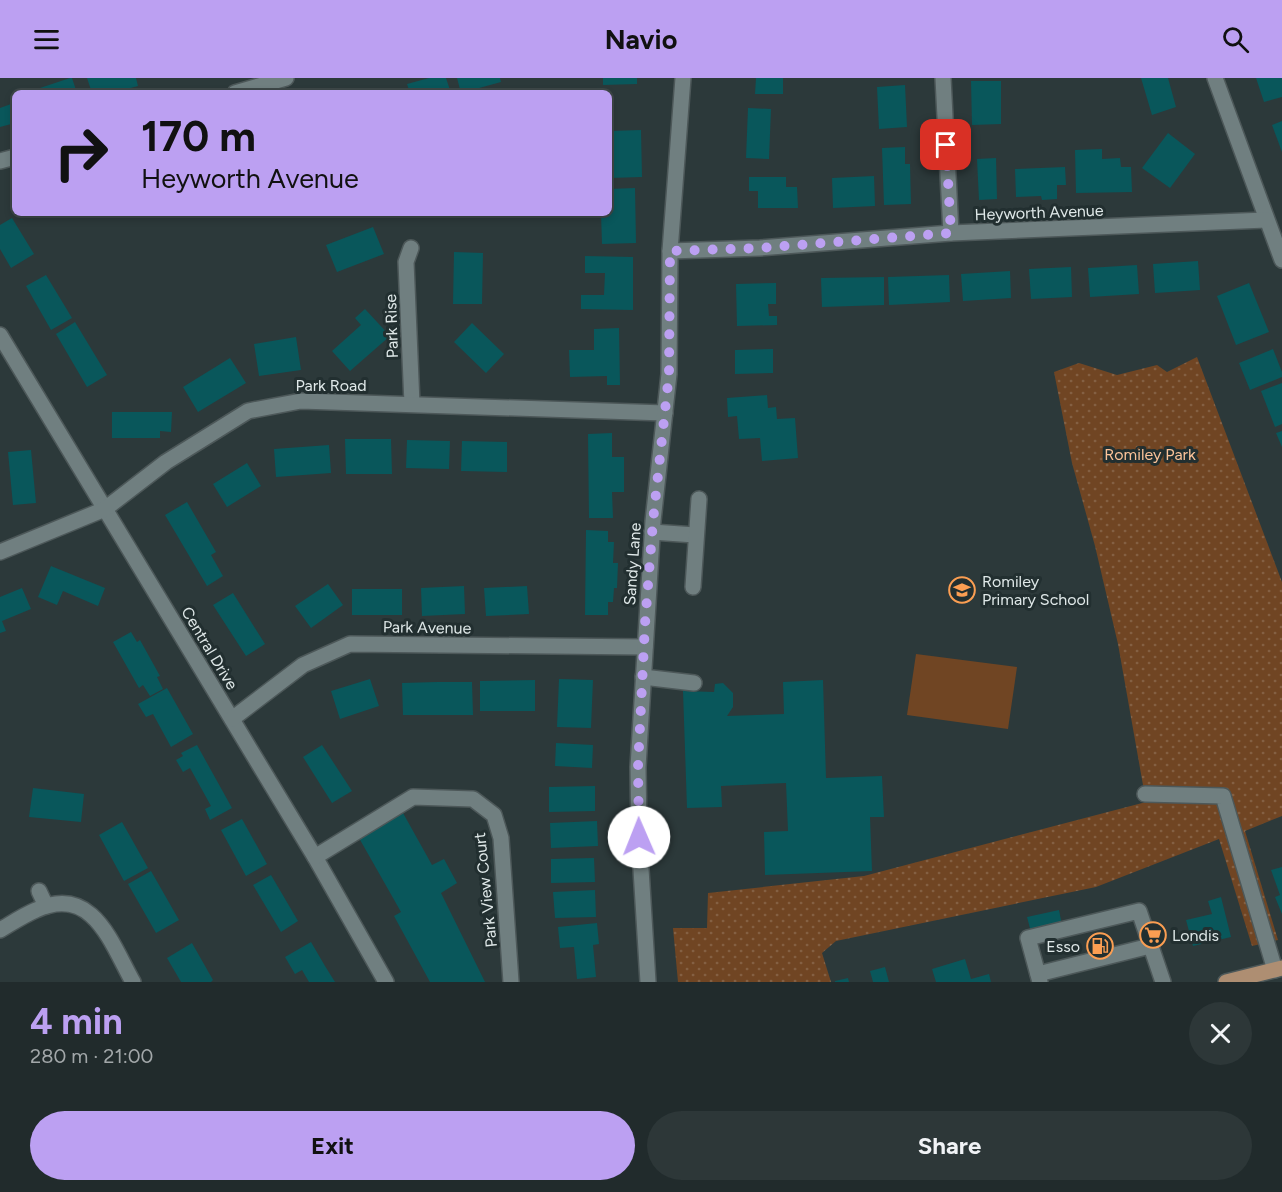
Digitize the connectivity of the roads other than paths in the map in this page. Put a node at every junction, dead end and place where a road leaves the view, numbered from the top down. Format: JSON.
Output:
{"nodes":[{"id":1,"x":286,"y":78,"type":"edge"},
{"id":2,"x":683,"y":78,"type":"edge"},
{"id":3,"x":943,"y":78,"type":"edge"},
{"id":4,"x":1215,"y":78,"type":"edge"},
{"id":5,"x":245,"y":90,"type":"edge"},
{"id":6,"x":1266,"y":220,"type":"junction"},
{"id":7,"x":951,"y":233,"type":"junction"},
{"id":8,"x":411,"y":248,"type":"dead end"},
{"id":9,"x":670,"y":251,"type":"junction"},
{"id":10,"x":1282,"y":260,"type":"edge"},
{"id":11,"x":0,"y":335,"type":"edge"},
{"id":12,"x":412,"y":404,"type":"junction"},
{"id":13,"x":666,"y":413,"type":"junction"},
{"id":14,"x":699,"y":499,"type":"dead end"},
{"id":15,"x":105,"y":509,"type":"junction"},
{"id":16,"x":652,"y":532,"type":"junction"},
{"id":17,"x":695,"y":535,"type":"junction"},
{"id":18,"x":0,"y":552,"type":"edge"},
{"id":19,"x":693,"y":587,"type":"dead end"},
{"id":20,"x":645,"y":647,"type":"junction"},
{"id":21,"x":643,"y":677,"type":"junction"},
{"id":22,"x":694,"y":683,"type":"dead end"},
{"id":23,"x":232,"y":719,"type":"junction"},
{"id":24,"x":1144,"y":794,"type":"dead end"},
{"id":25,"x":315,"y":857,"type":"junction"},
{"id":26,"x":39,"y":891,"type":"dead end"},
{"id":27,"x":46,"y":906,"type":"junction"},
{"id":28,"x":0,"y":930,"type":"edge"},
{"id":29,"x":1150,"y":946,"type":"junction"},
{"id":30,"x":1279,"y":969,"type":"edge"},
{"id":31,"x":1039,"y":978,"type":"edge"},
{"id":32,"x":133,"y":982,"type":"edge"},
{"id":33,"x":386,"y":982,"type":"edge"},
{"id":34,"x":512,"y":982,"type":"edge"},
{"id":35,"x":648,"y":982,"type":"edge"},
{"id":36,"x":1163,"y":982,"type":"edge"},
{"id":37,"x":1226,"y":982,"type":"edge"}],
"edges":[{"from":1,"to":5,"type":"street"},
{"from":2,"to":9,"type":"street","name":"Sandy Lane"},
{"from":3,"to":7,"type":"street"},
{"from":4,"to":6,"type":"street"},
{"from":6,"to":7,"type":"street","name":"Heyworth Avenue"},
{"from":6,"to":10,"type":"street"},
{"from":7,"to":9,"type":"street","name":"Heyworth Avenue"},
{"from":8,"to":12,"type":"street","name":"Park Rise"},
{"from":9,"to":13,"type":"street","name":"Sandy Lane"},
{"from":11,"to":15,"type":"street","name":"Central Drive"},
{"from":12,"to":13,"type":"street","name":"Park Road"},
{"from":12,"to":15,"type":"street","name":"Park Road"},
{"from":13,"to":16,"type":"street","name":"Sandy Lane"},
{"from":14,"to":17,"type":"street"},
{"from":15,"to":18,"type":"street","name":"Park Road"},
{"from":15,"to":23,"type":"street","name":"Central Drive"},
{"from":16,"to":17,"type":"street"},
{"from":16,"to":20,"type":"street","name":"Sandy Lane"},
{"from":17,"to":19,"type":"street"},
{"from":20,"to":21,"type":"street","name":"Sandy Lane"},
{"from":20,"to":23,"type":"street","name":"Park Avenue"},
{"from":21,"to":22,"type":"street"},
{"from":21,"to":35,"type":"street","name":"Sandy Lane"},
{"from":23,"to":25,"type":"street","name":"Central Drive"},
{"from":24,"to":30,"type":"street"},
{"from":25,"to":33,"type":"street","name":"Central Drive"},
{"from":25,"to":34,"type":"street","name":"Park View Court"},
{"from":26,"to":27,"type":"street"},
{"from":27,"to":28,"type":"street"},
{"from":27,"to":32,"type":"street"},
{"from":29,"to":31,"type":"street"},
{"from":29,"to":31,"type":"street"},
{"from":29,"to":36,"type":"street"},
{"from":30,"to":37,"type":"main road"}]}
